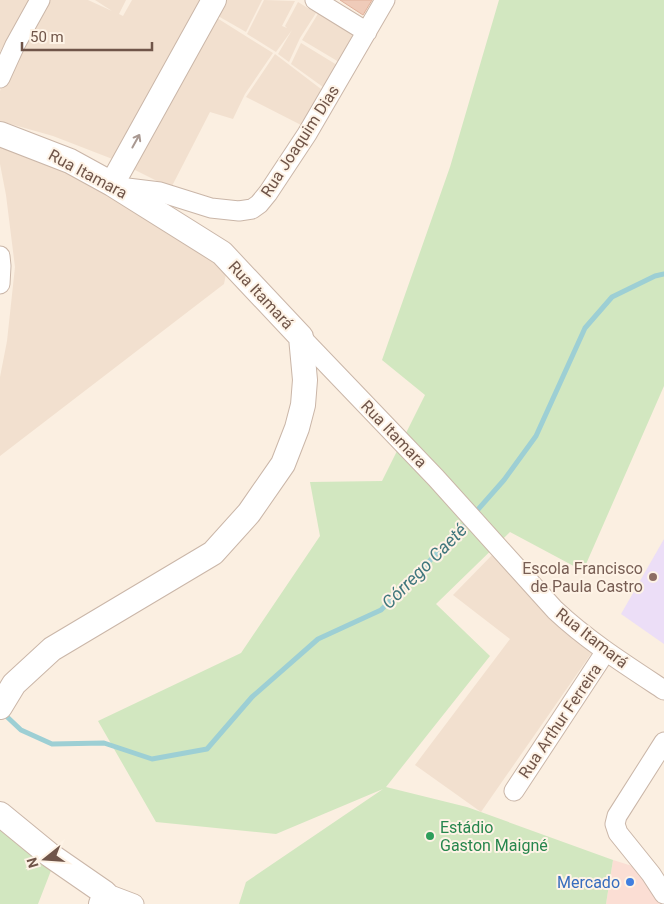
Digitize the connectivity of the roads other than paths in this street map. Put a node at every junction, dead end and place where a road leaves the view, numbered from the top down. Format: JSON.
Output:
{"nodes":[{"id":1,"x":40,"y":0,"type":"edge"},
{"id":2,"x":214,"y":0,"type":"edge"},
{"id":3,"x":316,"y":0,"type":"edge"},
{"id":4,"x":385,"y":0,"type":"edge"},
{"id":5,"x":367,"y":32,"type":"junction"},
{"id":6,"x":0,"y":78,"type":"edge"},
{"id":7,"x":0,"y":134,"type":"edge"},
{"id":8,"x":114,"y":185,"type":"junction"},
{"id":9,"x":222,"y":253,"type":"joint"},
{"id":10,"x":0,"y":256,"type":"edge"},
{"id":11,"x":0,"y":284,"type":"edge"},
{"id":12,"x":300,"y":337,"type":"junction"},
{"id":13,"x":485,"y":534,"type":"joint"},
{"id":14,"x":606,"y":652,"type":"junction"},
{"id":15,"x":664,"y":690,"type":"edge"},
{"id":16,"x":0,"y":707,"type":"edge"},
{"id":17,"x":664,"y":742,"type":"edge"},
{"id":18,"x":514,"y":791,"type":"dead end"},
{"id":19,"x":0,"y":814,"type":"edge"},
{"id":20,"x":664,"y":894,"type":"edge"},
{"id":21,"x":103,"y":898,"type":"edge"},
{"id":22,"x":134,"y":904,"type":"edge"}],
"edges":[{"from":1,"to":6,"type":"street"},
{"from":8,"to":2,"type":"street","one_way":true},
{"from":3,"to":5,"type":"street"},
{"from":4,"to":5,"type":"street","name":"Rua Joaquim Dias"},
{"from":5,"to":8,"type":"street","name":"Rua Joaquim Dias"},
{"from":7,"to":8,"type":"street","name":"Rua Itamara"},
{"from":8,"to":9,"type":"street","name":"Rua Itamara"},
{"from":9,"to":12,"type":"street","name":"Rua Itamará"},
{"from":10,"to":11,"type":"street"},
{"from":12,"to":13,"type":"street","name":"Rua Itamara"},
{"from":12,"to":16,"type":"street"},
{"from":13,"to":14,"type":"street","name":"Rua Itamará"},
{"from":14,"to":15,"type":"street","name":"Rua Itamará"},
{"from":14,"to":18,"type":"street","name":"Rua Arthur Ferreira"},
{"from":17,"to":20,"type":"street"},
{"from":19,"to":21,"type":"street"},
{"from":21,"to":22,"type":"street"}]}
